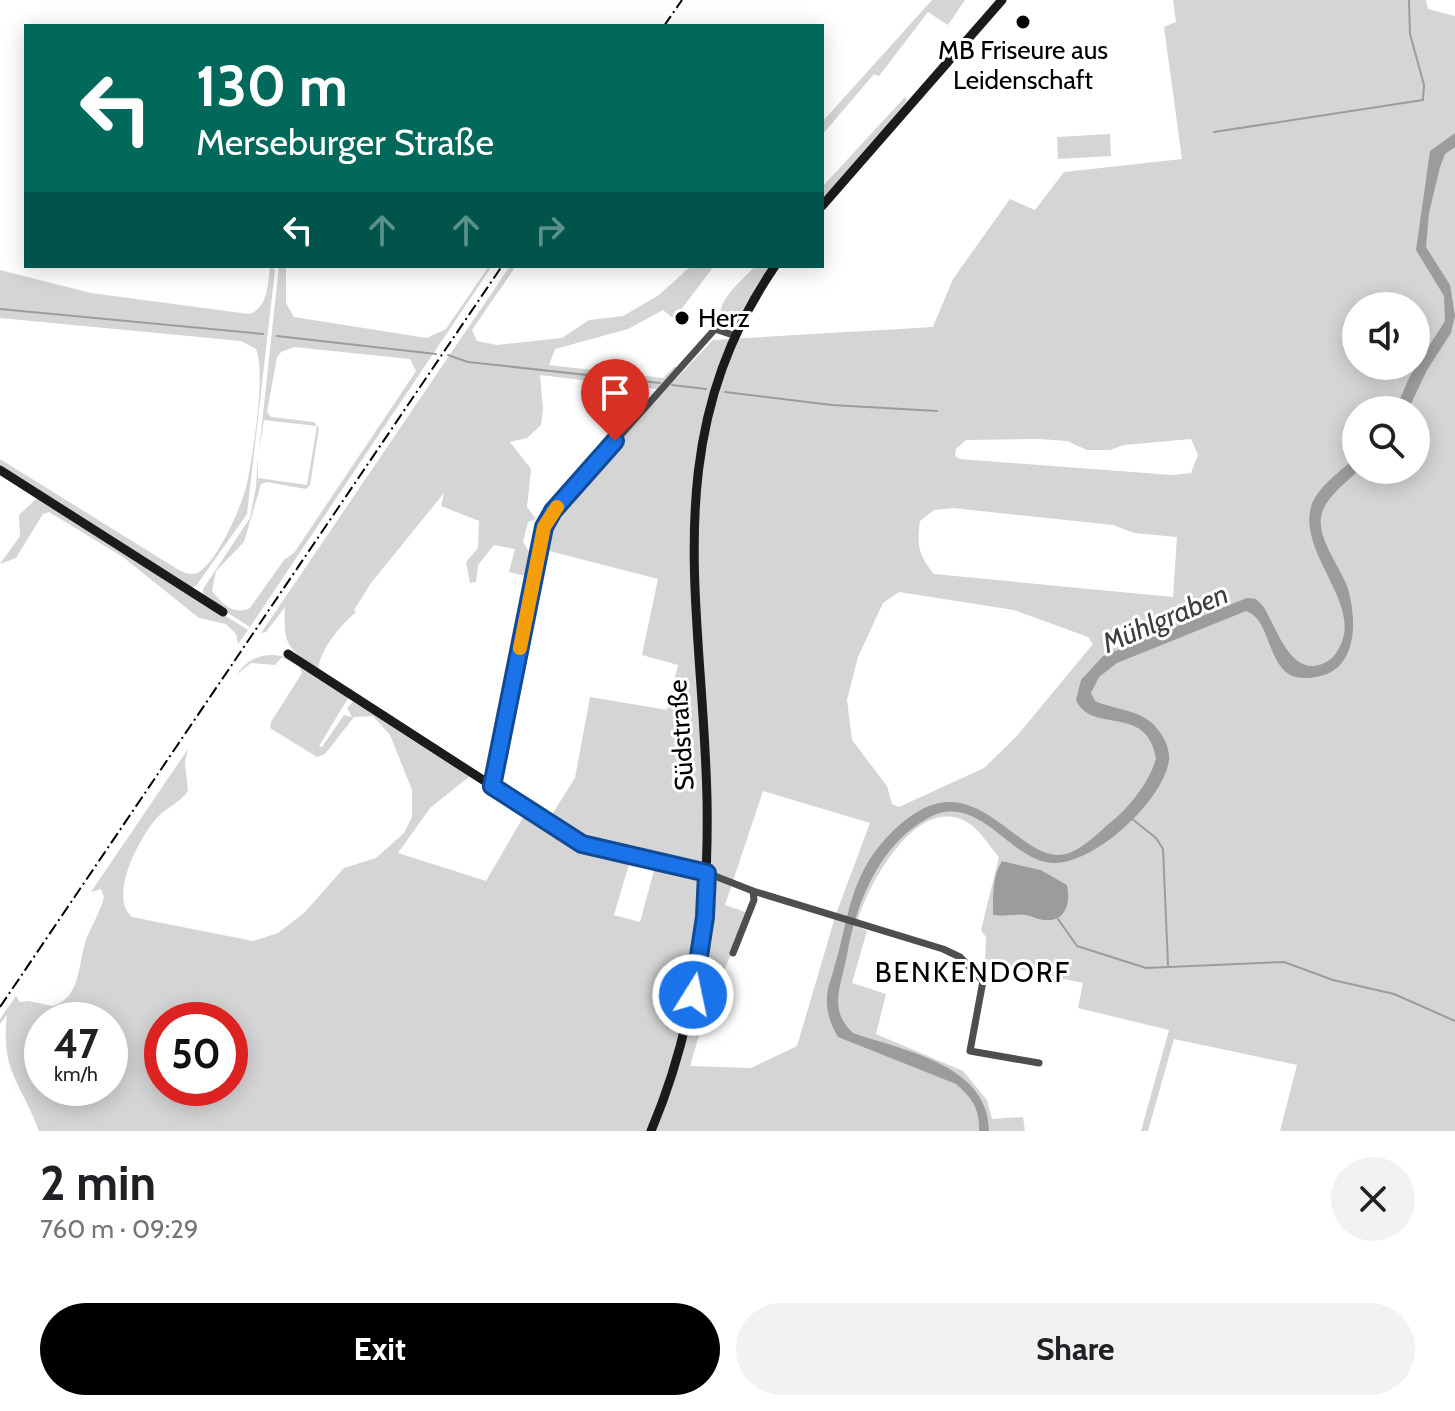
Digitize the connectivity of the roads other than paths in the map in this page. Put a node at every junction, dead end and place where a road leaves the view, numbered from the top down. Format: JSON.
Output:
{"nodes":[{"id":1,"x":1002,"y":0,"type":"edge"},
{"id":2,"x":824,"y":204,"type":"edge"},
{"id":3,"x":774,"y":268,"type":"edge"},
{"id":4,"x":736,"y":336,"type":"junction"},
{"id":5,"x":0,"y":470,"type":"edge"},
{"id":6,"x":223,"y":612,"type":"dead end"},
{"id":7,"x":288,"y":654,"type":"dead end"},
{"id":8,"x":492,"y":786,"type":"junction"},
{"id":9,"x":707,"y":873,"type":"junction"},
{"id":10,"x":753,"y":891,"type":"junction"},
{"id":11,"x":733,"y":953,"type":"dead end"},
{"id":12,"x":1039,"y":1063,"type":"dead end"},
{"id":13,"x":651,"y":1131,"type":"edge"}],
"edges":[{"from":1,"to":2,"type":"main road"},
{"from":3,"to":4,"type":"main road","name":"Südstraße"},
{"from":4,"to":8,"type":"street"},
{"from":4,"to":9,"type":"main road","name":"Südstraße"},
{"from":5,"to":6,"type":"main road"},
{"from":7,"to":8,"type":"main road"},
{"from":8,"to":9,"type":"main road"},
{"from":9,"to":10,"type":"street"},
{"from":9,"to":13,"type":"main road","name":"Südstraße"},
{"from":10,"to":11,"type":"street"},
{"from":10,"to":12,"type":"street"}]}
